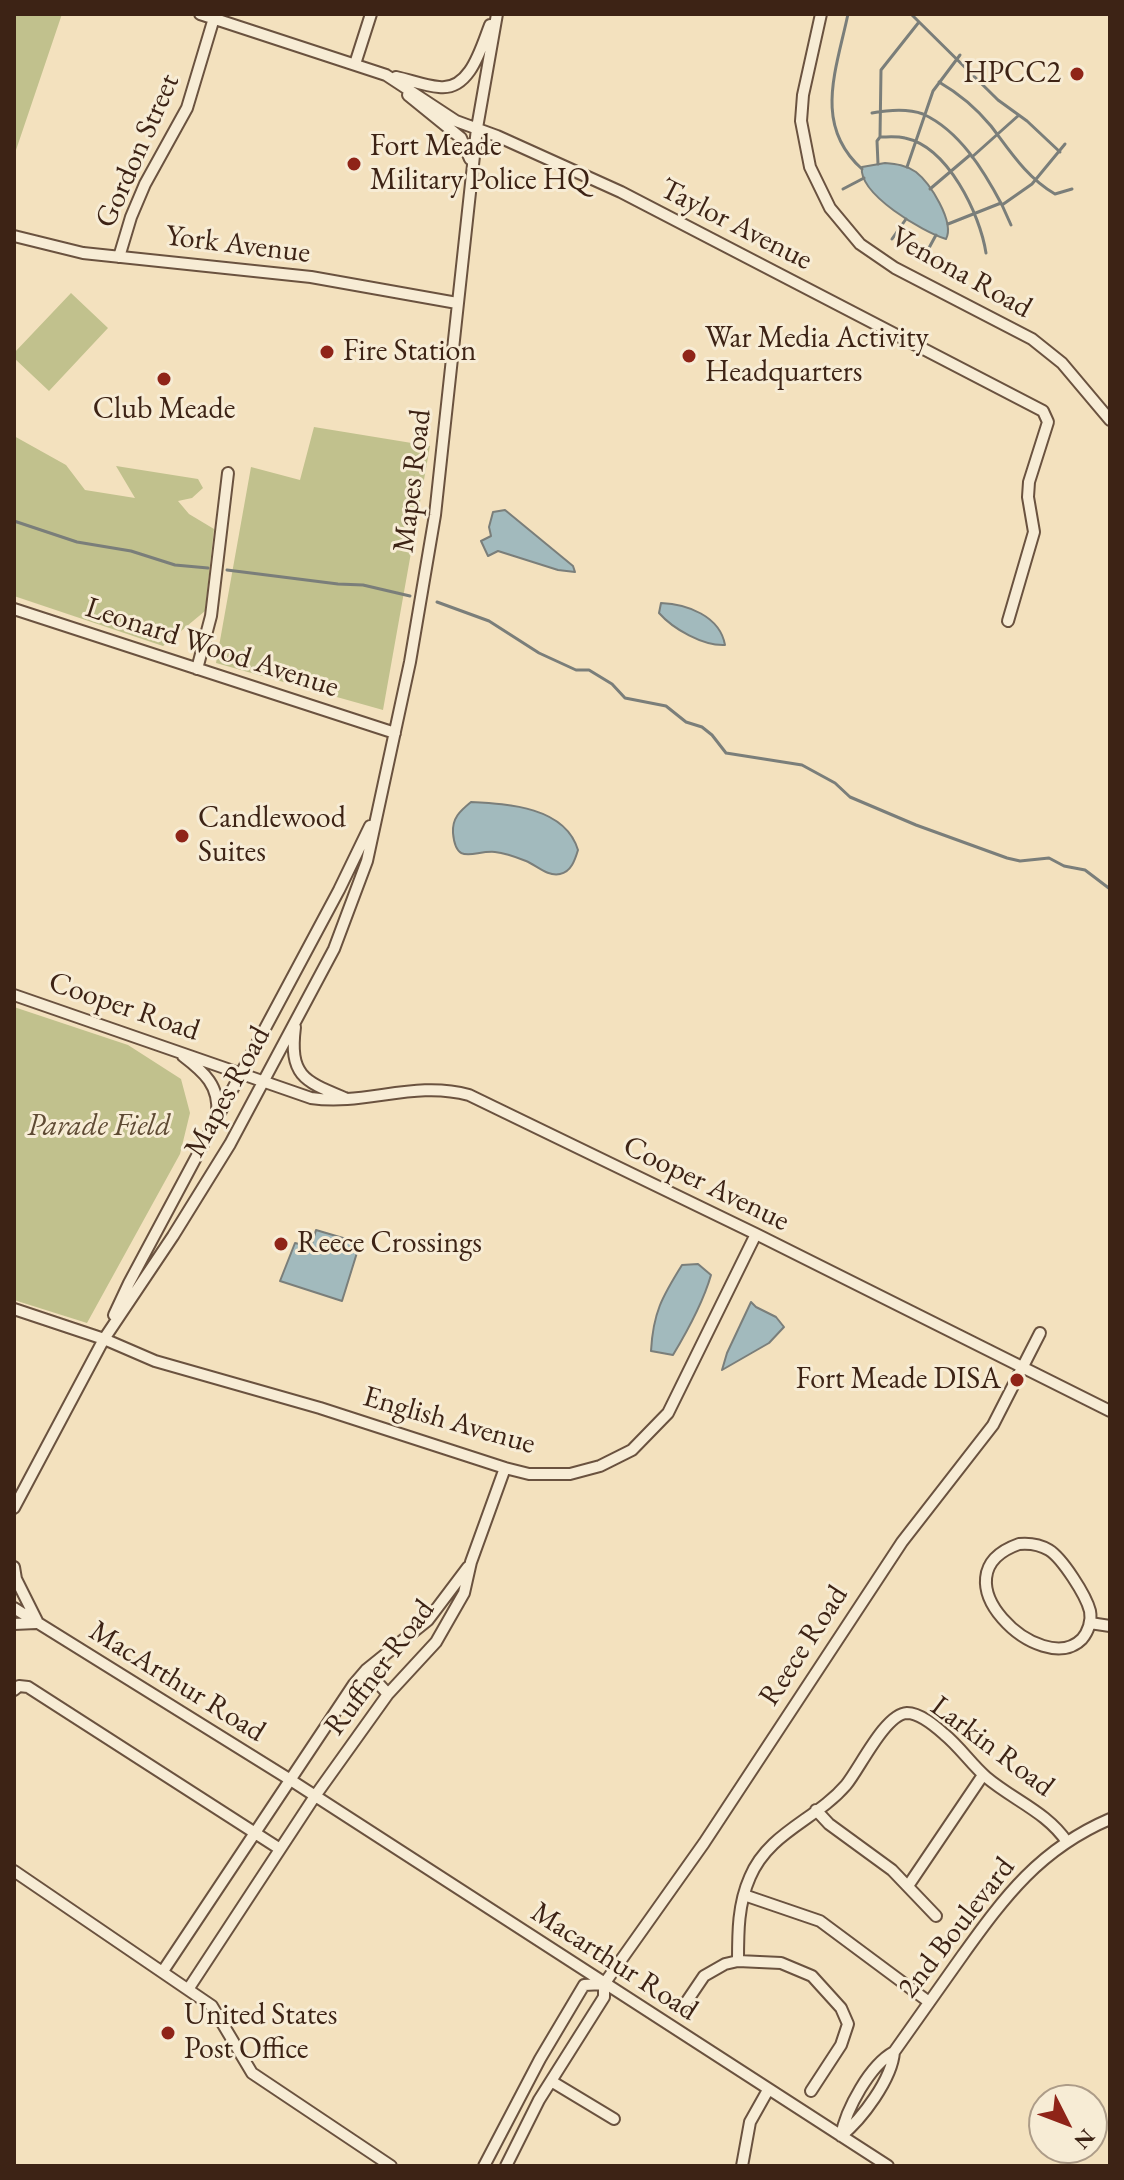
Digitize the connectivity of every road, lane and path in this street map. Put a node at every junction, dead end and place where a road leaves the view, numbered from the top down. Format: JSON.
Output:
{"nodes":[{"id":1,"x":200,"y":14,"type":"edge"},
{"id":2,"x":371,"y":14,"type":"edge"},
{"id":3,"x":496,"y":14,"type":"edge"},
{"id":4,"x":821,"y":14,"type":"edge"},
{"id":5,"x":214,"y":18,"type":"junction"},
{"id":6,"x":355,"y":64,"type":"junction"},
{"id":7,"x":386,"y":75,"type":"junction"},
{"id":8,"x":477,"y":128,"type":"junction"},
{"id":9,"x":472,"y":171,"type":"junction"},
{"id":10,"x":14,"y":236,"type":"edge"},
{"id":11,"x":119,"y":257,"type":"junction"},
{"id":12,"x":457,"y":303,"type":"junction"},
{"id":13,"x":1110,"y":420,"type":"edge"},
{"id":14,"x":228,"y":473,"type":"dead end"},
{"id":15,"x":14,"y":609,"type":"edge"},
{"id":16,"x":1008,"y":621,"type":"dead end"},
{"id":17,"x":197,"y":669,"type":"junction"},
{"id":18,"x":395,"y":733,"type":"junction"},
{"id":19,"x":379,"y":808,"type":"junction"},
{"id":20,"x":14,"y":995,"type":"edge"},
{"id":21,"x":296,"y":1019,"type":"junction"},
{"id":22,"x":175,"y":1050,"type":"junction"},
{"id":23,"x":241,"y":1073,"type":"junction"},
{"id":24,"x":263,"y":1081,"type":"junction"},
{"id":25,"x":347,"y":1098,"type":"junction"},
{"id":26,"x":215,"y":1121,"type":"junction"},
{"id":27,"x":756,"y":1234,"type":"junction"},
{"id":28,"x":14,"y":1309,"type":"edge"},
{"id":29,"x":1040,"y":1333,"type":"dead end"},
{"id":30,"x":104,"y":1339,"type":"junction"},
{"id":31,"x":1022,"y":1369,"type":"junction"},
{"id":32,"x":1110,"y":1411,"type":"edge"},
{"id":33,"x":505,"y":1468,"type":"junction"},
{"id":34,"x":14,"y":1508,"type":"edge"},
{"id":35,"x":471,"y":1562,"type":"junction"},
{"id":36,"x":14,"y":1567,"type":"edge"},
{"id":37,"x":14,"y":1608,"type":"edge"},
{"id":38,"x":428,"y":1620,"type":"junction"},
{"id":39,"x":38,"y":1623,"type":"junction"},
{"id":40,"x":1090,"y":1623,"type":"junction"},
{"id":41,"x":14,"y":1624,"type":"edge"},
{"id":42,"x":1110,"y":1626,"type":"edge"},
{"id":43,"x":441,"y":1634,"type":"junction"},
{"id":44,"x":366,"y":1670,"type":"junction"},
{"id":45,"x":14,"y":1690,"type":"edge"},
{"id":46,"x":388,"y":1694,"type":"junction"},
{"id":47,"x":983,"y":1775,"type":"junction"},
{"id":48,"x":289,"y":1779,"type":"junction"},
{"id":49,"x":315,"y":1796,"type":"junction"},
{"id":50,"x":816,"y":1810,"type":"junction"},
{"id":51,"x":1110,"y":1819,"type":"edge"},
{"id":52,"x":254,"y":1833,"type":"junction"},
{"id":53,"x":1067,"y":1842,"type":"junction"},
{"id":54,"x":280,"y":1849,"type":"junction"},
{"id":55,"x":14,"y":1871,"type":"edge"},
{"id":56,"x":908,"y":1886,"type":"junction"},
{"id":57,"x":744,"y":1895,"type":"junction"},
{"id":58,"x":936,"y":1916,"type":"dead end"},
{"id":59,"x":738,"y":1961,"type":"junction"},
{"id":60,"x":163,"y":1971,"type":"junction"},
{"id":61,"x":604,"y":1984,"type":"junction"},
{"id":62,"x":189,"y":1988,"type":"junction"},
{"id":63,"x":929,"y":2002,"type":"junction"},
{"id":64,"x":683,"y":2007,"type":"dead end"},
{"id":65,"x":551,"y":2081,"type":"junction"},
{"id":66,"x":768,"y":2090,"type":"junction"},
{"id":67,"x":811,"y":2091,"type":"dead end"},
{"id":68,"x":614,"y":2119,"type":"dead end"},
{"id":69,"x":841,"y":2136,"type":"junction"},
{"id":70,"x":391,"y":2166,"type":"edge"},
{"id":71,"x":484,"y":2166,"type":"edge"},
{"id":72,"x":506,"y":2166,"type":"edge"},
{"id":73,"x":742,"y":2166,"type":"edge"},
{"id":74,"x":888,"y":2166,"type":"edge"}],
"edges":[{"from":1,"to":5,"type":"street","name":"Taylor Avenue"},
{"from":2,"to":6,"type":"street"},
{"from":3,"to":7,"type":"street"},
{"from":3,"to":8,"type":"street","name":"Mapes Road"},
{"from":4,"to":13,"type":"street","name":"Venona Road"},
{"from":5,"to":6,"type":"street","name":"Taylor Avenue"},
{"from":5,"to":11,"type":"street","name":"Gordon Street"},
{"from":6,"to":7,"type":"street","name":"Taylor Avenue"},
{"from":7,"to":8,"type":"street","name":"Taylor Avenue"},
{"from":7,"to":9,"type":"street"},
{"from":8,"to":9,"type":"street","name":"Mapes Road"},
{"from":8,"to":16,"type":"street","name":"Taylor Avenue"},
{"from":9,"to":12,"type":"street","name":"Mapes Road"},
{"from":10,"to":11,"type":"street","name":"York Avenue"},
{"from":11,"to":12,"type":"street","name":"York Avenue"},
{"from":12,"to":18,"type":"street","name":"Mapes Road"},
{"from":14,"to":17,"type":"street"},
{"from":15,"to":17,"type":"street","name":"Leonard Wood Avenue"},
{"from":17,"to":18,"type":"street","name":"Leonard Wood Avenue"},
{"from":18,"to":19,"type":"street","name":"Mapes Road"},
{"from":19,"to":21,"type":"street","name":"Mapes Road"},
{"from":19,"to":23,"type":"street","name":"Mapes Road"},
{"from":20,"to":22,"type":"street","name":"Cooper Road"},
{"from":21,"to":24,"type":"street","name":"Mapes Road"},
{"from":21,"to":25,"type":"street"},
{"from":22,"to":23,"type":"street","name":"Cooper Road"},
{"from":22,"to":26,"type":"street"},
{"from":23,"to":24,"type":"street","name":"Cooper Road"},
{"from":23,"to":26,"type":"street","name":"Mapes Road"},
{"from":24,"to":25,"type":"street","name":"Cooper Avenue"},
{"from":24,"to":30,"type":"street","name":"Mapes Road"},
{"from":25,"to":27,"type":"street","name":"Cooper Avenue"},
{"from":26,"to":30,"type":"street","name":"Mapes Road"},
{"from":27,"to":31,"type":"street","name":"Cooper Avenue"},
{"from":27,"to":33,"type":"street","name":"English Avenue"},
{"from":28,"to":30,"type":"street","name":"English Avenue"},
{"from":29,"to":31,"type":"street","name":"Reece Road"},
{"from":30,"to":33,"type":"street","name":"English Avenue"},
{"from":30,"to":34,"type":"street","name":"Mapes Road"},
{"from":31,"to":32,"type":"street","name":"Cooper Avenue"},
{"from":31,"to":61,"type":"street","name":"Reece Road"},
{"from":33,"to":35,"type":"street","name":"Ruffner Road"},
{"from":35,"to":38,"type":"street","name":"Ruffner Road"},
{"from":35,"to":43,"type":"street","name":"Ruffner Road"},
{"from":36,"to":39,"type":"street"},
{"from":37,"to":39,"type":"street","name":"MacArthur Road"},
{"from":38,"to":43,"type":"street"},
{"from":38,"to":44,"type":"street","name":"Ruffner Road"},
{"from":39,"to":41,"type":"street"},
{"from":39,"to":48,"type":"street","name":"MacArthur Road"},
{"from":40,"to":40,"type":"street"},
{"from":40,"to":42,"type":"street"},
{"from":43,"to":46,"type":"street","name":"Ruffner Road"},
{"from":44,"to":46,"type":"street"},
{"from":44,"to":48,"type":"street","name":"Ruffner Road"},
{"from":45,"to":52,"type":"street"},
{"from":46,"to":49,"type":"street","name":"Ruffner Road"},
{"from":47,"to":50,"type":"street","name":"Larkin Road"},
{"from":47,"to":53,"type":"street","name":"Larkin Road"},
{"from":47,"to":56,"type":"street"},
{"from":48,"to":49,"type":"street","name":"MacArthur Road"},
{"from":48,"to":52,"type":"street","name":"Ruffner Road"},
{"from":49,"to":54,"type":"street","name":"Ruffner Road"},
{"from":49,"to":61,"type":"street","name":"Macarthur Road"},
{"from":50,"to":56,"type":"street"},
{"from":50,"to":57,"type":"street","name":"Larkin Road"},
{"from":51,"to":53,"type":"street","name":"2nd Boulevard"},
{"from":52,"to":54,"type":"street"},
{"from":52,"to":60,"type":"street","name":"Ruffner Road"},
{"from":53,"to":63,"type":"street","name":"2nd Boulevard"},
{"from":54,"to":62,"type":"street","name":"Ruffner Road"},
{"from":55,"to":60,"type":"street"},
{"from":56,"to":58,"type":"street"},
{"from":57,"to":59,"type":"street","name":"Larkin Road"},
{"from":57,"to":63,"type":"street"},
{"from":59,"to":64,"type":"street"},
{"from":59,"to":67,"type":"street"},
{"from":60,"to":62,"type":"street"},
{"from":61,"to":65,"type":"street","name":"Reece Road"},
{"from":61,"to":66,"type":"street","name":"Macarthur Road"},
{"from":61,"to":71,"type":"street","name":"Reece Road"},
{"from":62,"to":70,"type":"street"},
{"from":63,"to":69,"type":"street","name":"2nd Boulevard"},
{"from":65,"to":68,"type":"street"},
{"from":65,"to":72,"type":"street","name":"Reece Road"},
{"from":66,"to":69,"type":"street","name":"Macarthur Road"},
{"from":66,"to":73,"type":"street"},
{"from":69,"to":74,"type":"street","name":"Macarthur Road"}]}
